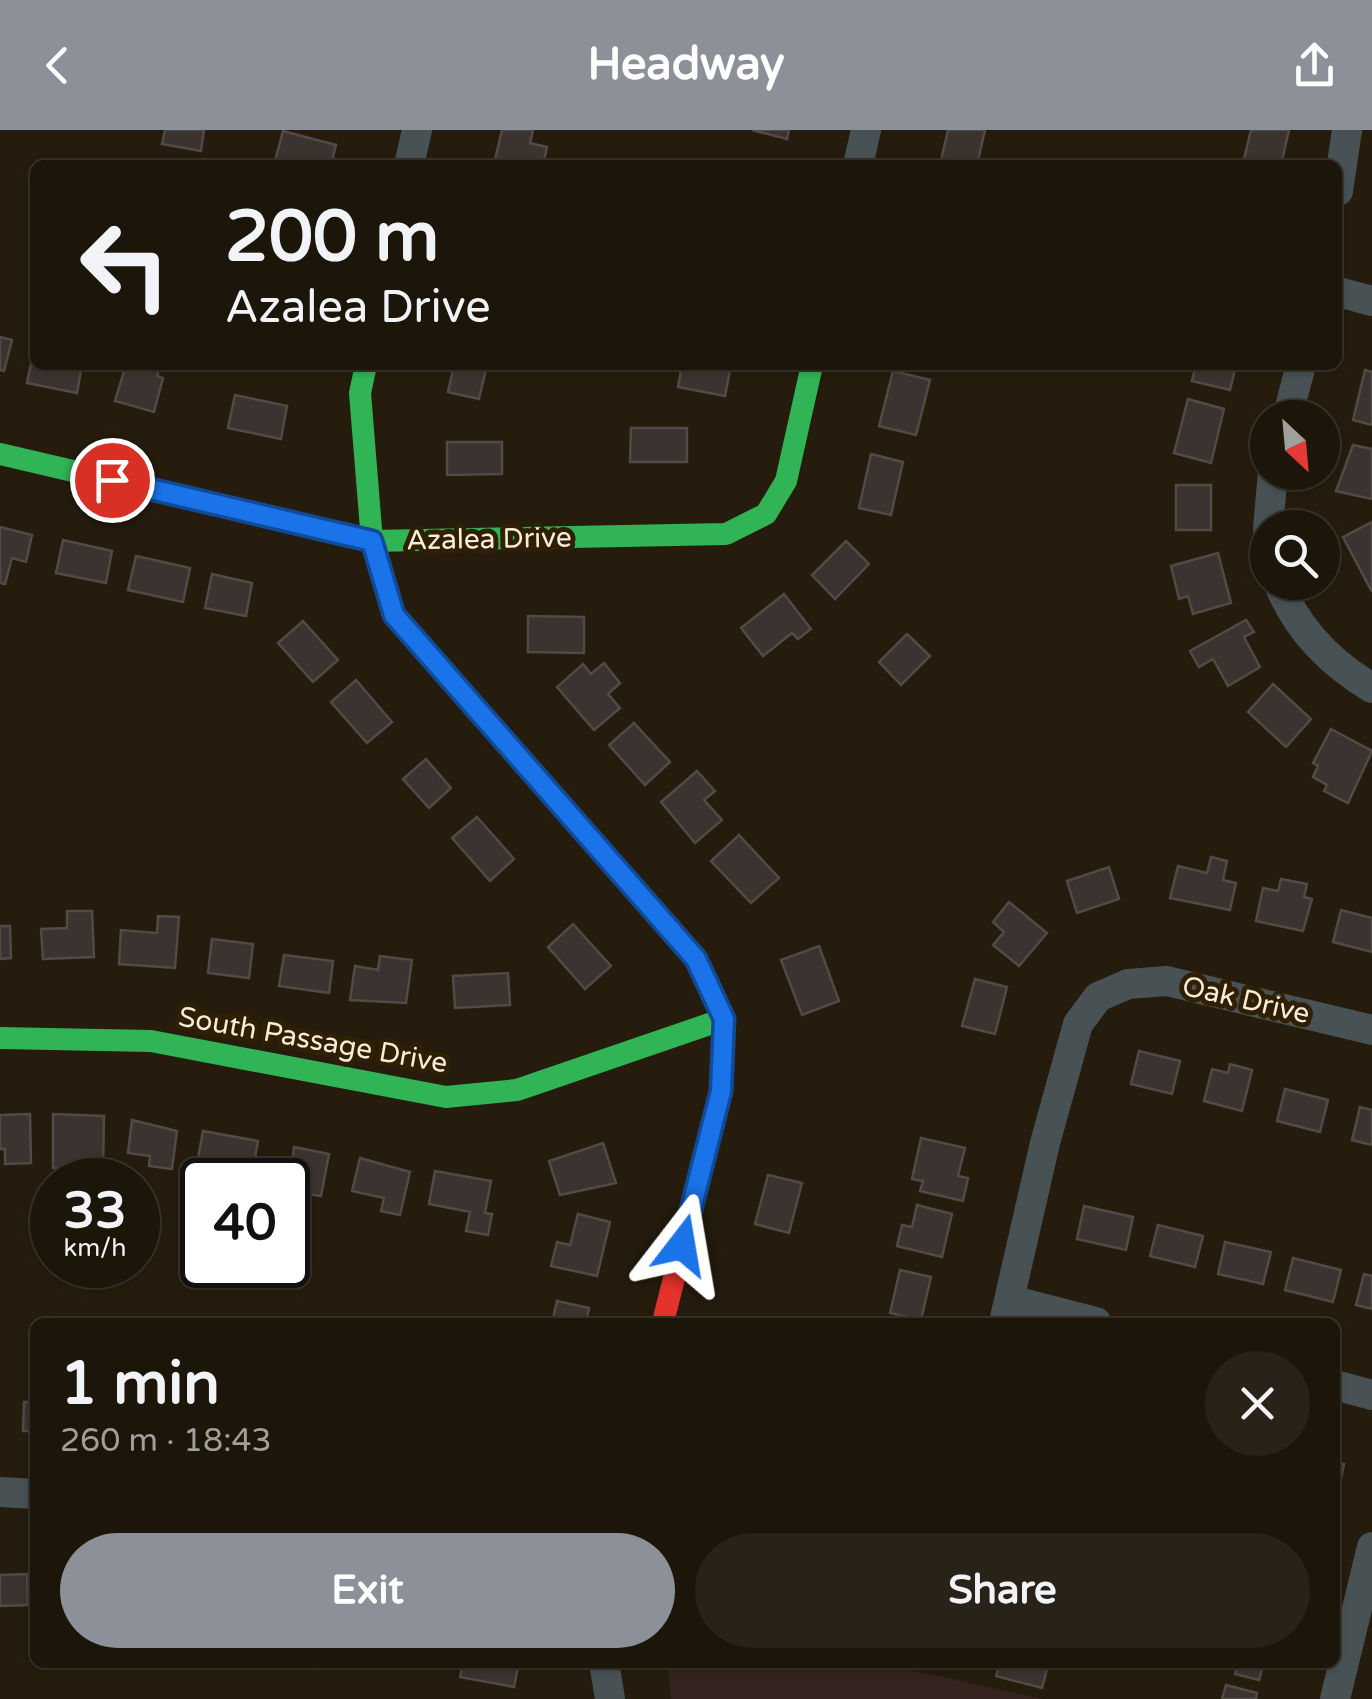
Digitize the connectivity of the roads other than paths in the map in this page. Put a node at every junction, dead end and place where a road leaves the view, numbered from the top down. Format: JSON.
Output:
{"nodes":[{"id":1,"x":417,"y":130,"type":"edge"},
{"id":2,"x":866,"y":130,"type":"edge"},
{"id":3,"x":1348,"y":130,"type":"edge"},
{"id":4,"x":410,"y":160,"type":"edge"},
{"id":5,"x":859,"y":160,"type":"edge"},
{"id":6,"x":1342,"y":167,"type":"edge"},
{"id":7,"x":1342,"y":293,"type":"edge"},
{"id":8,"x":1372,"y":302,"type":"edge"},
{"id":9,"x":365,"y":370,"type":"edge"},
{"id":10,"x":811,"y":370,"type":"edge"},
{"id":11,"x":1300,"y":370,"type":"edge"},
{"id":12,"x":1292,"y":400,"type":"edge"},
{"id":13,"x":0,"y":454,"type":"edge"},
{"id":14,"x":372,"y":541,"type":"junction"},
{"id":15,"x":1285,"y":600,"type":"edge"},
{"id":16,"x":1372,"y":688,"type":"edge"},
{"id":17,"x":724,"y":1019,"type":"junction"},
{"id":18,"x":1372,"y":1030,"type":"edge"},
{"id":19,"x":0,"y":1038,"type":"edge"},
{"id":20,"x":1007,"y":1311,"type":"edge"},
{"id":21,"x":664,"y":1318,"type":"edge"},
{"id":22,"x":1064,"y":1318,"type":"edge"},
{"id":23,"x":1340,"y":1386,"type":"edge"},
{"id":24,"x":1372,"y":1395,"type":"edge"},
{"id":25,"x":0,"y":1492,"type":"edge"},
{"id":26,"x":30,"y":1494,"type":"edge"},
{"id":27,"x":1372,"y":1547,"type":"edge"},
{"id":28,"x":605,"y":1668,"type":"edge"},
{"id":29,"x":610,"y":1699,"type":"edge"},
{"id":30,"x":1336,"y":1699,"type":"edge"}],
"edges":[{"from":1,"to":4,"type":"street"},
{"from":2,"to":5,"type":"street"},
{"from":3,"to":6,"type":"street"},
{"from":7,"to":8,"type":"street"},
{"from":9,"to":14,"type":"street"},
{"from":10,"to":14,"type":"street","name":"Azalea Drive"},
{"from":11,"to":12,"type":"street"},
{"from":13,"to":14,"type":"street","name":"Azalea Drive"},
{"from":14,"to":17,"type":"street"},
{"from":15,"to":16,"type":"street"},
{"from":17,"to":19,"type":"street","name":"South Passage Drive"},
{"from":17,"to":21,"type":"street"},
{"from":18,"to":20,"type":"street","name":"Oak Drive"},
{"from":20,"to":22,"type":"street"},
{"from":23,"to":24,"type":"street"},
{"from":25,"to":26,"type":"street"},
{"from":27,"to":30,"type":"street"},
{"from":28,"to":29,"type":"street"}]}
